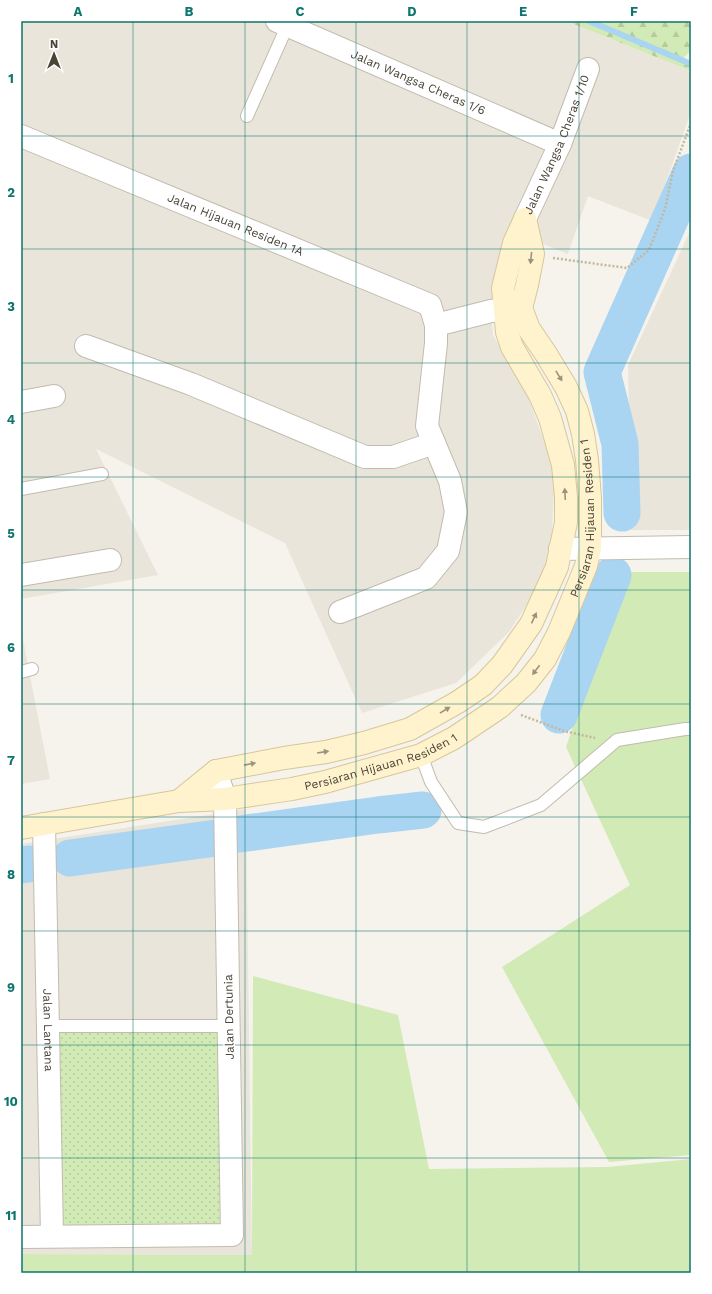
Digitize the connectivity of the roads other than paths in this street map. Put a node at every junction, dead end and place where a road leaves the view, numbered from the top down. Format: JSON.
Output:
{"nodes":[{"id":1,"x":285,"y":23,"type":"edge"},
{"id":2,"x":588,"y":69,"type":"dead end"},
{"id":3,"x":247,"y":116,"type":"dead end"},
{"id":4,"x":21,"y":136,"type":"edge"},
{"id":5,"x":560,"y":144,"type":"junction"},
{"id":6,"x":525,"y":220,"type":"junction"},
{"id":7,"x":512,"y":309,"type":"junction"},
{"id":8,"x":436,"y":325,"type":"junction"},
{"id":9,"x":86,"y":346,"type":"dead end"},
{"id":10,"x":54,"y":396,"type":"dead end"},
{"id":11,"x":21,"y":402,"type":"edge"},
{"id":12,"x":434,"y":443,"type":"junction"},
{"id":13,"x":102,"y":474,"type":"dead end"},
{"id":14,"x":21,"y":489,"type":"edge"},
{"id":15,"x":691,"y":547,"type":"edge"},
{"id":16,"x":560,"y":548,"type":"junction"},
{"id":17,"x":590,"y":548,"type":"junction"},
{"id":18,"x":110,"y":560,"type":"dead end"},
{"id":19,"x":21,"y":575,"type":"edge"},
{"id":20,"x":340,"y":612,"type":"dead end"},
{"id":21,"x":410,"y":729,"type":"junction"},
{"id":22,"x":691,"y":729,"type":"edge"},
{"id":23,"x":421,"y":755,"type":"junction"},
{"id":24,"x":216,"y":771,"type":"junction"},
{"id":25,"x":226,"y":799,"type":"junction"},
{"id":26,"x":179,"y":801,"type":"junction"},
{"id":27,"x":44,"y":824,"type":"junction"},
{"id":28,"x":21,"y":828,"type":"edge"},
{"id":29,"x":48,"y":1026,"type":"junction"},
{"id":30,"x":229,"y":1026,"type":"junction"},
{"id":31,"x":52,"y":1236,"type":"junction"},
{"id":32,"x":21,"y":1237,"type":"edge"}],
"edges":[{"from":1,"to":3,"type":"lane"},
{"from":1,"to":5,"type":"street","name":"Jalan Wangsa Cheras 1/6"},
{"from":2,"to":5,"type":"street","name":"Jalan Wangsa Cheras 1/10"},
{"from":4,"to":8,"type":"street","name":"Jalan Hijauan Residen 1A"},
{"from":5,"to":6,"type":"street","name":"Jalan Wangsa Cheras 1/10"},
{"from":6,"to":7,"type":"street","name":"Persiaran Hijauan Residen 1","one_way":true},
{"from":6,"to":7,"type":"street","name":"Persiaran Hijauan Residen 1"},
{"from":7,"to":8,"type":"street"},
{"from":16,"to":7,"type":"street","name":"Persiaran Hijauan Residen 1","one_way":true},
{"from":7,"to":17,"type":"street","name":"Persiaran Hijauan Residen 1","one_way":true},
{"from":8,"to":12,"type":"street"},
{"from":9,"to":12,"type":"street"},
{"from":10,"to":11,"type":"street"},
{"from":12,"to":20,"type":"street"},
{"from":13,"to":14,"type":"lane"},
{"from":15,"to":17,"type":"street"},
{"from":16,"to":17,"type":"street"},
{"from":21,"to":16,"type":"street","name":"Persiaran Hijauan Residen 1","one_way":true},
{"from":17,"to":23,"type":"street","name":"Persiaran Hijauan Residen 1","one_way":true},
{"from":18,"to":19,"type":"street"},
{"from":21,"to":23,"type":"street"},
{"from":24,"to":21,"type":"street","name":"Persiaran Hijauan Residen 1","one_way":true},
{"from":22,"to":23,"type":"lane"},
{"from":23,"to":25,"type":"street","name":"Persiaran Hijauan Residen 1"},
{"from":24,"to":25,"type":"street","name":"Jalan Dertunia"},
{"from":24,"to":26,"type":"street","name":"Persiaran Hijauan Residen 1"},
{"from":25,"to":26,"type":"street","name":"Persiaran Hijauan Residen 1"},
{"from":25,"to":30,"type":"street","name":"Jalan Dertunia"},
{"from":26,"to":27,"type":"street","name":"Persiaran Hijauan Residen 1"},
{"from":27,"to":28,"type":"street","name":"Persiaran Hijauan Residen 1"},
{"from":27,"to":29,"type":"street","name":"Jalan Lantana"},
{"from":29,"to":30,"type":"lane"},
{"from":29,"to":31,"type":"street","name":"Jalan Lantana"},
{"from":30,"to":31,"type":"street","name":"Jalan Dertunia"},
{"from":31,"to":32,"type":"street"}]}
